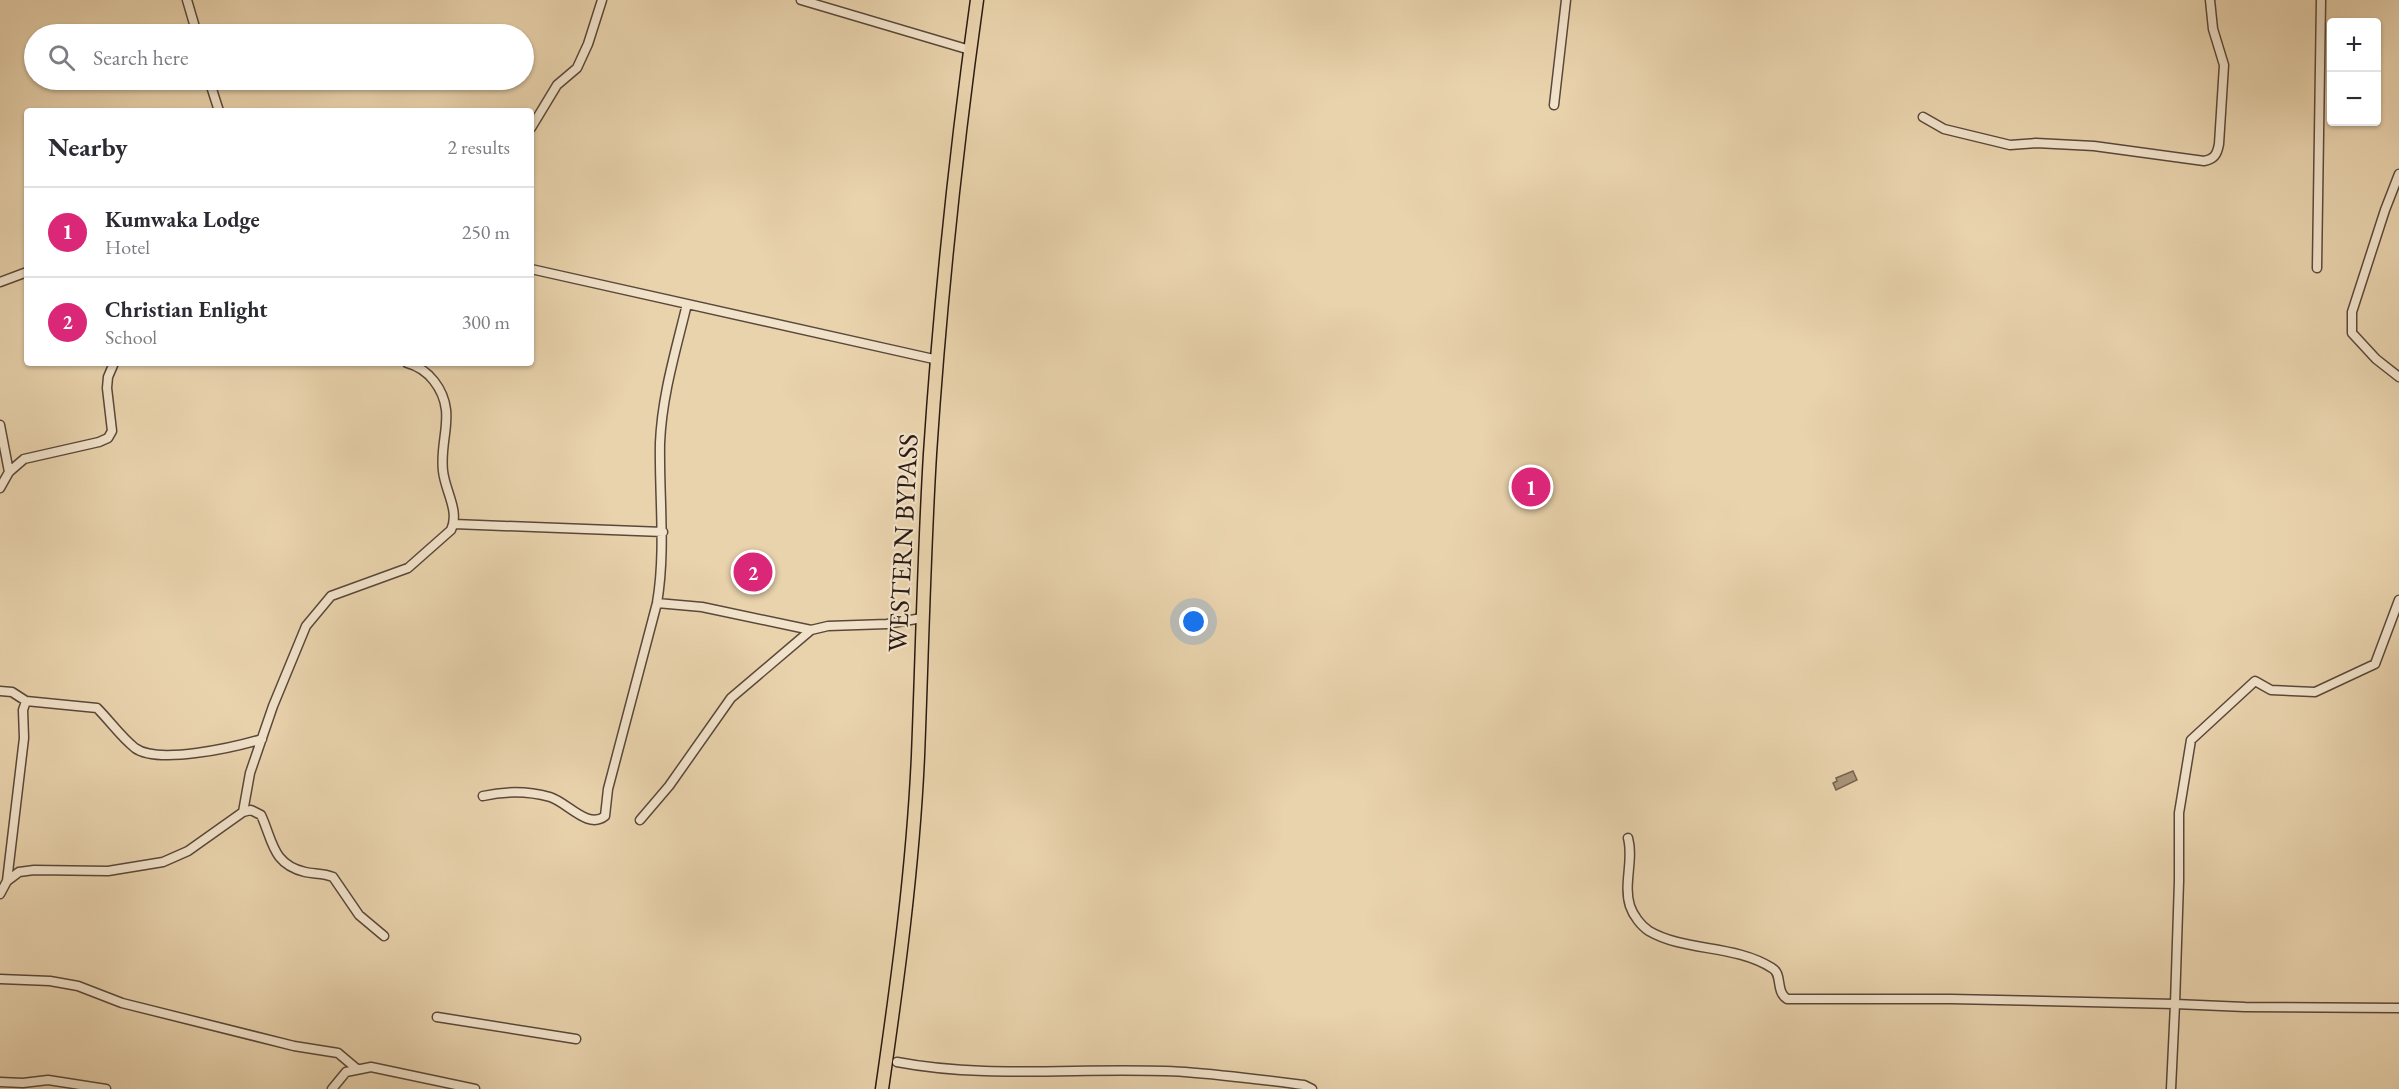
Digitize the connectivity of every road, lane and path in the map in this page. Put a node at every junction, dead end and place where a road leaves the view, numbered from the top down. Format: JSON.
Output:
{"nodes":[{"id":1,"x":187,"y":0,"type":"edge"},
{"id":2,"x":602,"y":0,"type":"edge"},
{"id":3,"x":801,"y":0,"type":"edge"},
{"id":4,"x":976,"y":0,"type":"edge"},
{"id":5,"x":1566,"y":0,"type":"edge"},
{"id":6,"x":2210,"y":0,"type":"edge"},
{"id":7,"x":2321,"y":0,"type":"edge"},
{"id":8,"x":193,"y":24,"type":"edge"},
{"id":9,"x":970,"y":50,"type":"junction"},
{"id":10,"x":212,"y":90,"type":"edge"},
{"id":11,"x":1554,"y":105,"type":"dead end"},
{"id":12,"x":218,"y":108,"type":"edge"},
{"id":13,"x":1923,"y":117,"type":"dead end"},
{"id":14,"x":534,"y":123,"type":"edge"},
{"id":15,"x":2399,"y":174,"type":"edge"},
{"id":16,"x":2317,"y":268,"type":"dead end"},
{"id":17,"x":534,"y":270,"type":"edge"},
{"id":18,"x":24,"y":273,"type":"edge"},
{"id":19,"x":0,"y":282,"type":"edge"},
{"id":20,"x":687,"y":304,"type":"junction"},
{"id":21,"x":938,"y":360,"type":"junction"},
{"id":22,"x":113,"y":366,"type":"edge"},
{"id":23,"x":415,"y":366,"type":"edge"},
{"id":24,"x":2399,"y":377,"type":"edge"},
{"id":25,"x":0,"y":425,"type":"edge"},
{"id":26,"x":9,"y":472,"type":"junction"},
{"id":27,"x":0,"y":488,"type":"edge"},
{"id":28,"x":454,"y":524,"type":"junction"},
{"id":29,"x":663,"y":532,"type":"junction"},
{"id":30,"x":2399,"y":600,"type":"edge"},
{"id":31,"x":657,"y":603,"type":"junction"},
{"id":32,"x":922,"y":618,"type":"junction"},
{"id":33,"x":812,"y":630,"type":"junction"},
{"id":34,"x":0,"y":691,"type":"edge"},
{"id":35,"x":26,"y":701,"type":"junction"},
{"id":36,"x":262,"y":739,"type":"junction"},
{"id":37,"x":483,"y":796,"type":"dead end"},
{"id":38,"x":243,"y":812,"type":"junction"},
{"id":39,"x":640,"y":820,"type":"dead end"},
{"id":40,"x":1628,"y":838,"type":"dead end"},
{"id":41,"x":7,"y":881,"type":"junction"},
{"id":42,"x":0,"y":894,"type":"edge"},
{"id":43,"x":384,"y":936,"type":"dead end"},
{"id":44,"x":0,"y":979,"type":"edge"},
{"id":45,"x":2175,"y":1005,"type":"junction"},
{"id":46,"x":2399,"y":1008,"type":"edge"},
{"id":47,"x":437,"y":1017,"type":"dead end"},
{"id":48,"x":576,"y":1038,"type":"dead end"},
{"id":49,"x":897,"y":1062,"type":"dead end"},
{"id":50,"x":357,"y":1069,"type":"junction"},
{"id":51,"x":0,"y":1082,"type":"edge"},
{"id":52,"x":106,"y":1089,"type":"edge"},
{"id":53,"x":332,"y":1089,"type":"edge"},
{"id":54,"x":475,"y":1089,"type":"edge"},
{"id":55,"x":882,"y":1089,"type":"edge"},
{"id":56,"x":1312,"y":1089,"type":"edge"},
{"id":57,"x":2171,"y":1089,"type":"edge"}],
"edges":[{"from":1,"to":8,"type":"street"},
{"from":2,"to":14,"type":"street"},
{"from":3,"to":9,"type":"street"},
{"from":4,"to":9,"type":"main road","name":"WESTERN BYPASS"},
{"from":5,"to":11,"type":"street"},
{"from":6,"to":13,"type":"street"},
{"from":7,"to":16,"type":"street"},
{"from":9,"to":21,"type":"main road","name":"WESTERN BYPASS"},
{"from":10,"to":12,"type":"street"},
{"from":15,"to":24,"type":"street"},
{"from":17,"to":20,"type":"street"},
{"from":18,"to":19,"type":"street"},
{"from":20,"to":21,"type":"street"},
{"from":20,"to":29,"type":"street"},
{"from":21,"to":32,"type":"main road","name":"WESTERN BYPASS"},
{"from":22,"to":26,"type":"street"},
{"from":23,"to":28,"type":"street"},
{"from":25,"to":26,"type":"street"},
{"from":26,"to":27,"type":"street"},
{"from":28,"to":29,"type":"street"},
{"from":28,"to":36,"type":"street"},
{"from":29,"to":31,"type":"street"},
{"from":30,"to":45,"type":"street"},
{"from":31,"to":33,"type":"street"},
{"from":31,"to":37,"type":"street"},
{"from":32,"to":33,"type":"street"},
{"from":32,"to":55,"type":"main road","name":"WESTERN BYPASS"},
{"from":33,"to":39,"type":"street"},
{"from":34,"to":35,"type":"street"},
{"from":35,"to":36,"type":"street"},
{"from":35,"to":41,"type":"street"},
{"from":36,"to":38,"type":"street"},
{"from":38,"to":41,"type":"street"},
{"from":38,"to":43,"type":"street"},
{"from":40,"to":45,"type":"street"},
{"from":41,"to":42,"type":"street"},
{"from":44,"to":50,"type":"street"},
{"from":45,"to":46,"type":"street"},
{"from":45,"to":57,"type":"street"},
{"from":47,"to":48,"type":"street"},
{"from":49,"to":56,"type":"street"},
{"from":50,"to":53,"type":"street"},
{"from":50,"to":54,"type":"street"},
{"from":51,"to":52,"type":"street"}]}
